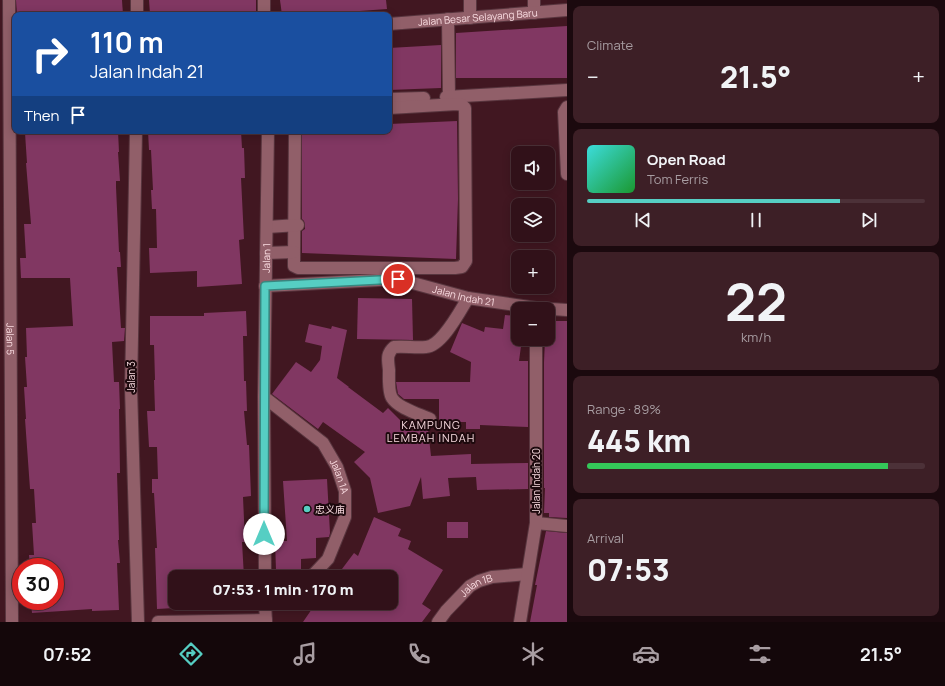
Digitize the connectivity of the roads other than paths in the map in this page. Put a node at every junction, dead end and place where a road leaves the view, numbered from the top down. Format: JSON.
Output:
{"nodes":[{"id":1,"x":9,"y":0,"type":"edge"},
{"id":2,"x":137,"y":0,"type":"edge"},
{"id":3,"x":264,"y":0,"type":"edge"},
{"id":4,"x":470,"y":0,"type":"edge"},
{"id":5,"x":534,"y":0,"type":"edge"},
{"id":6,"x":567,"y":10,"type":"edge"},
{"id":7,"x":137,"y":12,"type":"edge"},
{"id":8,"x":264,"y":12,"type":"edge"},
{"id":9,"x":534,"y":13,"type":"junction"},
{"id":10,"x":470,"y":18,"type":"junction"},
{"id":11,"x":448,"y":20,"type":"junction"},
{"id":12,"x":392,"y":24,"type":"edge"},
{"id":13,"x":8,"y":56,"type":"edge"},
{"id":14,"x":567,"y":90,"type":"edge"},
{"id":15,"x":449,"y":97,"type":"junction"},
{"id":16,"x":392,"y":99,"type":"edge"},
{"id":17,"x":567,"y":107,"type":"edge"},
{"id":18,"x":392,"y":108,"type":"edge"},
{"id":19,"x":136,"y":134,"type":"edge"},
{"id":20,"x":268,"y":134,"type":"edge"},
{"id":21,"x":295,"y":134,"type":"edge"},
{"id":22,"x":567,"y":174,"type":"edge"},
{"id":23,"x":296,"y":225,"type":"junction"},
{"id":24,"x":267,"y":227,"type":"junction"},
{"id":25,"x":294,"y":252,"type":"junction"},
{"id":26,"x":266,"y":253,"type":"junction"},
{"id":27,"x":265,"y":286,"type":"junction"},
{"id":28,"x":468,"y":298,"type":"junction"},
{"id":29,"x":511,"y":305,"type":"edge"},
{"id":30,"x":555,"y":310,"type":"edge"},
{"id":31,"x":567,"y":310,"type":"edge"},
{"id":32,"x":536,"y":346,"type":"edge"},
{"id":33,"x":264,"y":397,"type":"junction"},
{"id":34,"x":430,"y":419,"type":"dead end"},
{"id":35,"x":536,"y":523,"type":"junction"},
{"id":36,"x":567,"y":526,"type":"edge"},
{"id":37,"x":265,"y":570,"type":"edge"},
{"id":38,"x":318,"y":570,"type":"edge"},
{"id":39,"x":527,"y":574,"type":"junction"},
{"id":40,"x":265,"y":610,"type":"edge"},
{"id":41,"x":266,"y":621,"type":"edge"},
{"id":42,"x":12,"y":622,"type":"edge"},
{"id":43,"x":138,"y":622,"type":"edge"},
{"id":44,"x":158,"y":622,"type":"edge"},
{"id":45,"x":438,"y":622,"type":"edge"},
{"id":46,"x":520,"y":622,"type":"edge"}],
"edges":[{"from":1,"to":13,"type":"street","name":"Jalan 5"},
{"from":2,"to":7,"type":"street"},
{"from":3,"to":8,"type":"street"},
{"from":4,"to":10,"type":"street"},
{"from":5,"to":9,"type":"street"},
{"from":6,"to":9,"type":"street","name":"Jalan Besar Selayang Baru"},
{"from":9,"to":10,"type":"street","name":"Jalan Besar Selayang Baru"},
{"from":10,"to":11,"type":"street","name":"Jalan Besar Selayang Baru"},
{"from":11,"to":12,"type":"street","name":"Jalan Besar Selayang Baru"},
{"from":11,"to":15,"type":"street"},
{"from":13,"to":42,"type":"street","name":"Jalan 5"},
{"from":14,"to":15,"type":"street"},
{"from":15,"to":16,"type":"street"},
{"from":17,"to":22,"type":"street"},
{"from":18,"to":25,"type":"street"},
{"from":19,"to":43,"type":"street","name":"Jalan 3"},
{"from":20,"to":24,"type":"street","name":"Jalan 1"},
{"from":21,"to":23,"type":"street"},
{"from":23,"to":24,"type":"street"},
{"from":23,"to":25,"type":"street"},
{"from":24,"to":26,"type":"street","name":"Jalan 1"},
{"from":25,"to":26,"type":"street"},
{"from":26,"to":27,"type":"street","name":"Jalan 1"},
{"from":27,"to":28,"type":"street","name":"Jalan Indah 21"},
{"from":27,"to":33,"type":"street","name":"Jalan 1"},
{"from":28,"to":29,"type":"street","name":"Jalan Indah 21"},
{"from":28,"to":34,"type":"street"},
{"from":30,"to":31,"type":"street","name":"Jalan Indah 21"},
{"from":32,"to":35,"type":"street","name":"Jalan Indah 20"},
{"from":33,"to":37,"type":"street","name":"Jalan 1"},
{"from":33,"to":38,"type":"street","name":"Jalan 1A"},
{"from":35,"to":36,"type":"street"},
{"from":35,"to":39,"type":"street","name":"Jalan Indah 20"},
{"from":39,"to":45,"type":"street","name":"Jalan 1B"},
{"from":39,"to":46,"type":"street","name":"Jalan Indah 20"},
{"from":40,"to":41,"type":"street"},
{"from":41,"to":44,"type":"street"}]}
